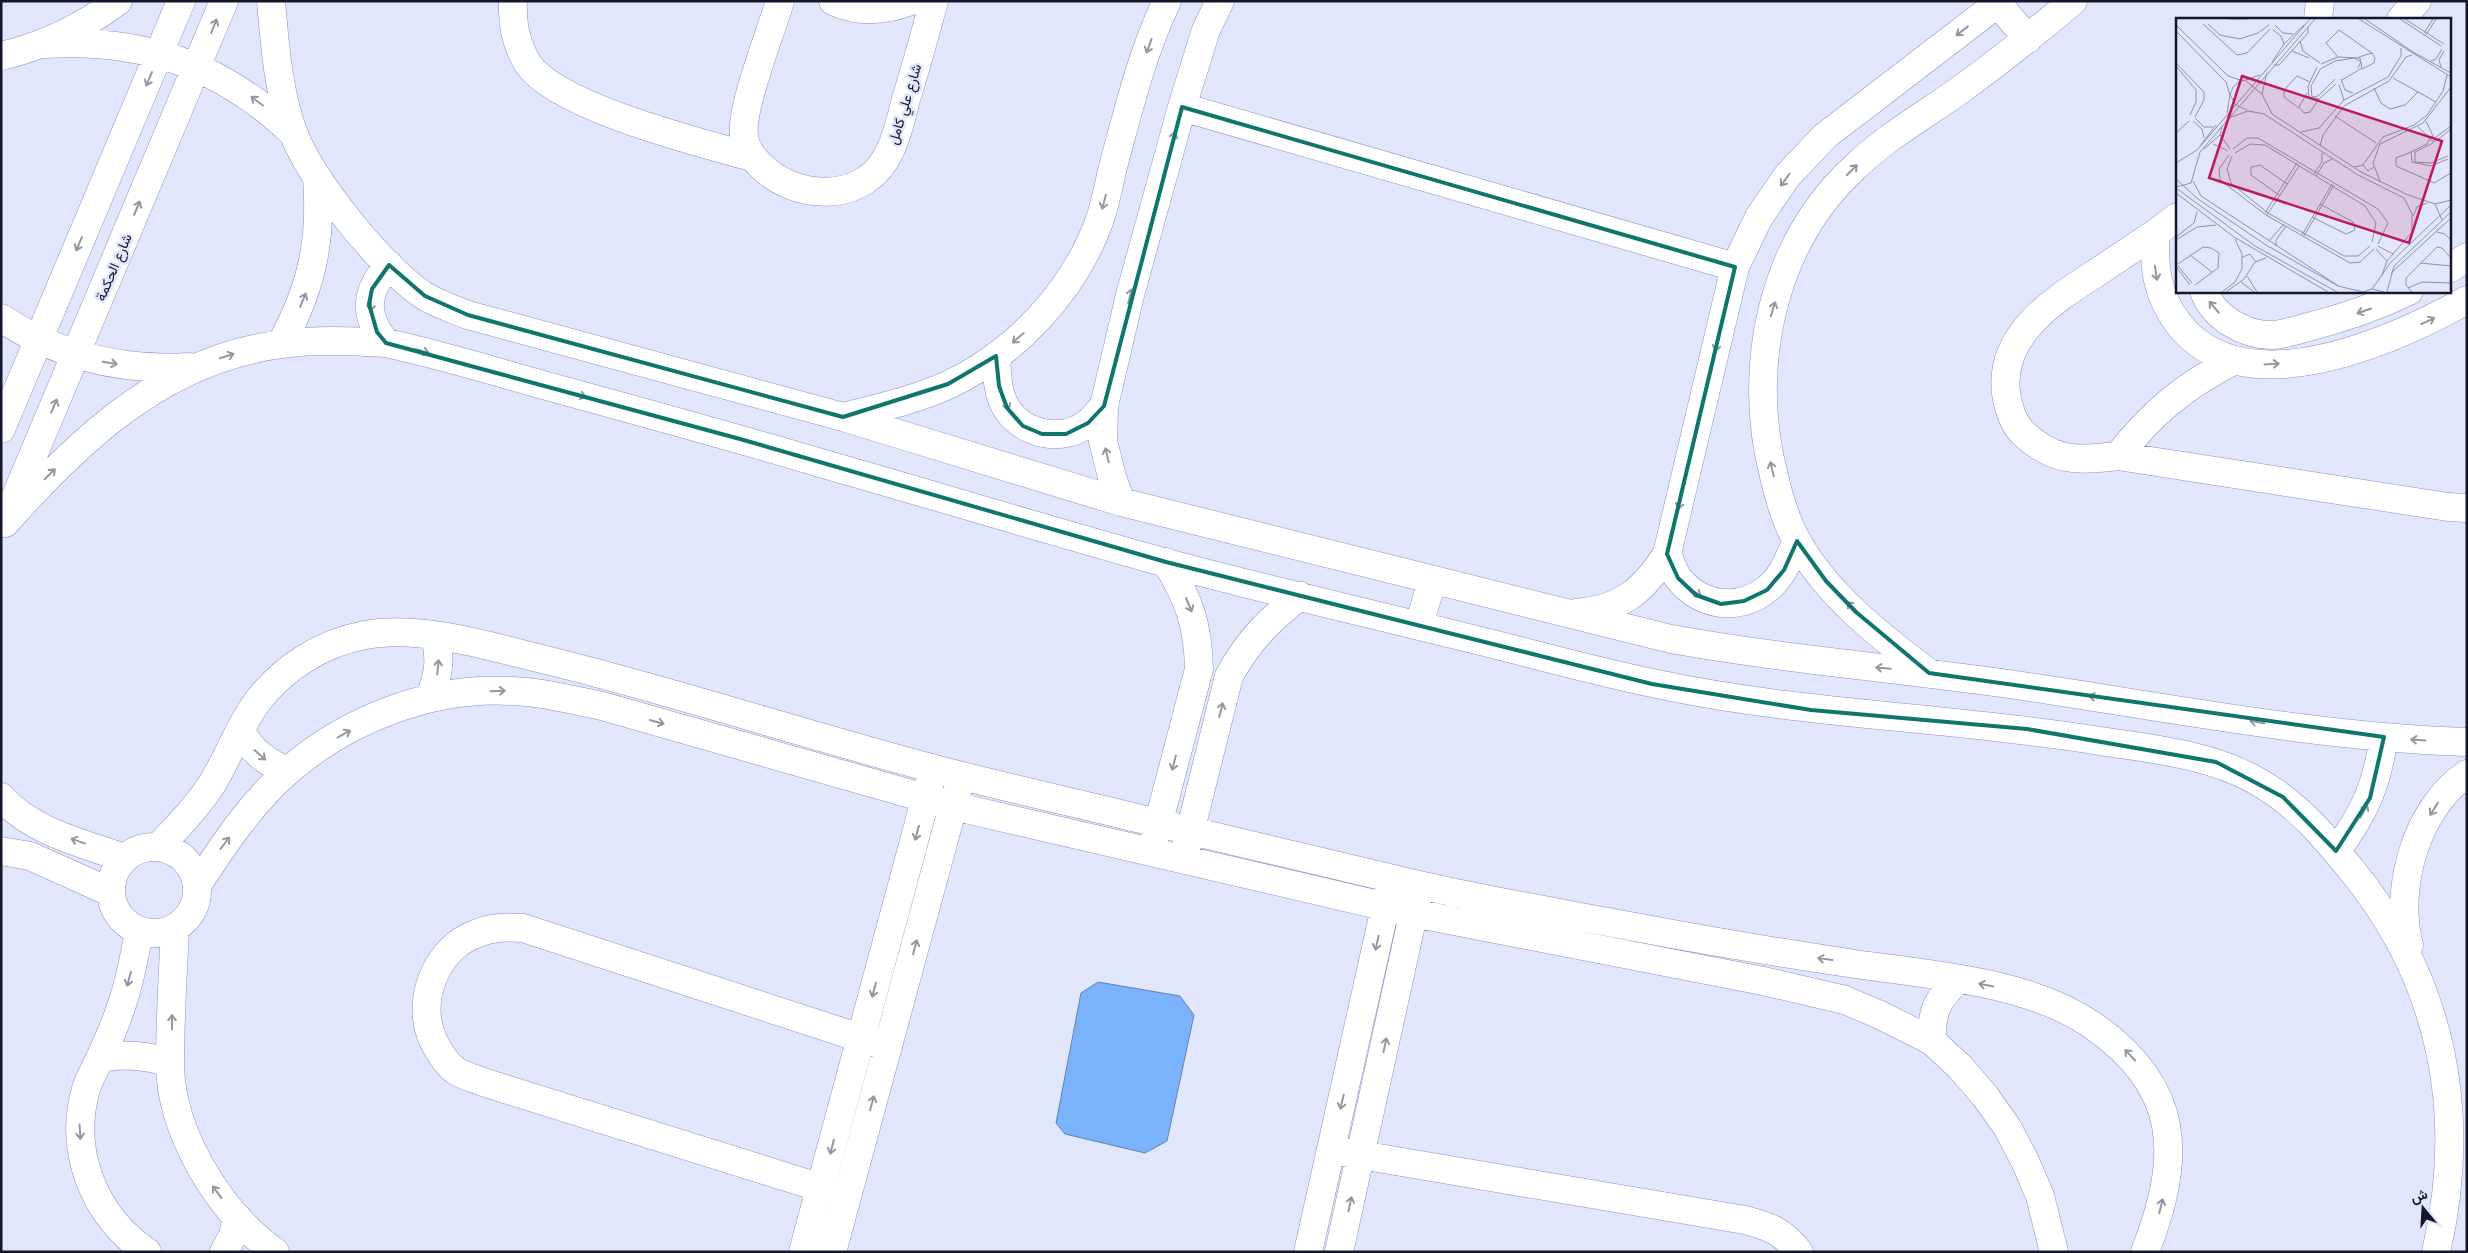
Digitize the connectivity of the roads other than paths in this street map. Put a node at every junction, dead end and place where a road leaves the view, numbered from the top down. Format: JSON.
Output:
{"nodes":[{"id":1,"x":118,"y":1,"type":"edge"},
{"id":2,"x":181,"y":1,"type":"edge"},
{"id":3,"x":224,"y":1,"type":"edge"},
{"id":4,"x":271,"y":1,"type":"edge"},
{"id":5,"x":513,"y":1,"type":"edge"},
{"id":6,"x":780,"y":1,"type":"edge"},
{"id":7,"x":833,"y":1,"type":"edge"},
{"id":8,"x":911,"y":1,"type":"edge"},
{"id":9,"x":934,"y":1,"type":"edge"},
{"id":10,"x":1167,"y":1,"type":"edge"},
{"id":11,"x":1220,"y":1,"type":"edge"},
{"id":12,"x":2073,"y":1,"type":"edge"},
{"id":13,"x":2395,"y":1,"type":"edge"},
{"id":14,"x":2417,"y":1,"type":"edge"},
{"id":15,"x":2000,"y":2,"type":"edge"},
{"id":16,"x":2397,"y":18,"type":"edge"},
{"id":17,"x":2402,"y":18,"type":"edge"},
{"id":18,"x":2028,"y":39,"type":"junction"},
{"id":19,"x":37,"y":47,"type":"junction"},
{"id":20,"x":159,"y":53,"type":"junction"},
{"id":21,"x":1,"y":56,"type":"edge"},
{"id":22,"x":1,"y":66,"type":"edge"},
{"id":23,"x":197,"y":66,"type":"junction"},
{"id":24,"x":1182,"y":107,"type":"junction"},
{"id":25,"x":294,"y":133,"type":"junction"},
{"id":26,"x":752,"y":157,"type":"junction"},
{"id":27,"x":317,"y":177,"type":"junction"},
{"id":28,"x":2166,"y":225,"type":"edge"},
{"id":29,"x":2467,"y":257,"type":"edge"},
{"id":30,"x":389,"y":265,"type":"junction"},
{"id":31,"x":1735,"y":267,"type":"junction"},
{"id":32,"x":2450,"y":268,"type":"edge"},
{"id":33,"x":2204,"y":292,"type":"edge"},
{"id":34,"x":2407,"y":292,"type":"edge"},
{"id":35,"x":2467,"y":300,"type":"edge"},
{"id":36,"x":1,"y":318,"type":"edge"},
{"id":37,"x":2296,"y":331,"type":"junction"},
{"id":38,"x":39,"y":340,"type":"junction"},
{"id":39,"x":386,"y":343,"type":"junction"},
{"id":40,"x":281,"y":344,"type":"junction"},
{"id":41,"x":75,"y":355,"type":"junction"},
{"id":42,"x":996,"y":356,"type":"junction"},
{"id":43,"x":2233,"y":361,"type":"junction"},
{"id":44,"x":2300,"y":362,"type":"junction"},
{"id":45,"x":197,"y":366,"type":"junction"},
{"id":46,"x":1104,"y":406,"type":"junction"},
{"id":47,"x":843,"y":417,"type":"junction"},
{"id":48,"x":1,"y":428,"type":"edge"},
{"id":49,"x":2118,"y":456,"type":"junction"},
{"id":50,"x":1121,"y":502,"type":"junction"},
{"id":51,"x":2467,"y":508,"type":"edge"},
{"id":52,"x":3,"y":527,"type":"edge"},
{"id":53,"x":1797,"y":541,"type":"junction"},
{"id":54,"x":1667,"y":554,"type":"junction"},
{"id":55,"x":1166,"y":562,"type":"junction"},
{"id":56,"x":1432,"y":581,"type":"junction"},
{"id":57,"x":1300,"y":596,"type":"junction"},
{"id":58,"x":1566,"y":614,"type":"junction"},
{"id":59,"x":1419,"y":626,"type":"junction"},
{"id":60,"x":435,"y":636,"type":"junction"},
{"id":61,"x":1929,"y":673,"type":"junction"},
{"id":62,"x":429,"y":698,"type":"junction"},
{"id":63,"x":240,"y":730,"type":"junction"},
{"id":64,"x":2384,"y":738,"type":"junction"},
{"id":65,"x":2467,"y":742,"type":"edge"},
{"id":66,"x":934,"y":769,"type":"junction"},
{"id":67,"x":288,"y":771,"type":"junction"},
{"id":68,"x":2467,"y":774,"type":"edge"},
{"id":69,"x":962,"y":776,"type":"junction"},
{"id":70,"x":1,"y":797,"type":"edge"},
{"id":71,"x":926,"y":799,"type":"junction"},
{"id":72,"x":954,"y":806,"type":"junction"},
{"id":73,"x":1159,"y":823,"type":"junction"},
{"id":74,"x":1191,"y":830,"type":"junction"},
{"id":75,"x":159,"y":846,"type":"junction"},
{"id":76,"x":1,"y":851,"type":"edge"},
{"id":77,"x":2336,"y":851,"type":"junction"},
{"id":78,"x":1150,"y":852,"type":"junction"},
{"id":79,"x":124,"y":858,"type":"junction"},
{"id":80,"x":1183,"y":859,"type":"junction"},
{"id":81,"x":1392,"y":878,"type":"junction"},
{"id":82,"x":198,"y":884,"type":"junction"},
{"id":83,"x":1420,"y":885,"type":"junction"},
{"id":84,"x":110,"y":892,"type":"junction"},
{"id":85,"x":1385,"y":907,"type":"junction"},
{"id":86,"x":1413,"y":913,"type":"junction"},
{"id":87,"x":175,"y":929,"type":"junction"},
{"id":88,"x":139,"y":931,"type":"junction"},
{"id":89,"x":2414,"y":964,"type":"junction"},
{"id":90,"x":1957,"y":980,"type":"junction"},
{"id":91,"x":2436,"y":1010,"type":"junction"},
{"id":92,"x":2459,"y":1029,"type":"dead end"},
{"id":93,"x":861,"y":1038,"type":"junction"},
{"id":94,"x":1932,"y":1041,"type":"junction"},
{"id":95,"x":888,"y":1047,"type":"junction"},
{"id":96,"x":100,"y":1058,"type":"junction"},
{"id":97,"x":170,"y":1063,"type":"junction"},
{"id":98,"x":1331,"y":1150,"type":"junction"},
{"id":99,"x":1360,"y":1156,"type":"junction"},
{"id":100,"x":821,"y":1188,"type":"junction"},
{"id":101,"x":847,"y":1196,"type":"junction"},
{"id":102,"x":237,"y":1217,"type":"junction"},
{"id":103,"x":147,"y":1252,"type":"edge"},
{"id":104,"x":224,"y":1252,"type":"edge"},
{"id":105,"x":275,"y":1252,"type":"edge"},
{"id":106,"x":803,"y":1252,"type":"edge"},
{"id":107,"x":832,"y":1252,"type":"edge"},
{"id":108,"x":1308,"y":1252,"type":"edge"},
{"id":109,"x":1339,"y":1252,"type":"edge"},
{"id":110,"x":1799,"y":1252,"type":"edge"},
{"id":111,"x":2054,"y":1252,"type":"edge"},
{"id":112,"x":2145,"y":1252,"type":"edge"},
{"id":113,"x":2436,"y":1252,"type":"edge"}],
"edges":[{"from":1,"to":19,"type":"street"},
{"from":2,"to":20,"type":"street"},
{"from":23,"to":3,"type":"street","name":"شارع الحكمة","one_way":true},
{"from":4,"to":25,"type":"street"},
{"from":5,"to":26,"type":"street"},
{"from":6,"to":26,"type":"street","name":"شارع علي كامل"},
{"from":7,"to":8,"type":"street"},
{"from":9,"to":26,"type":"street","name":"شارع علي كامل"},
{"from":10,"to":42,"type":"street","one_way":true},
{"from":11,"to":24,"type":"street"},
{"from":12,"to":18,"type":"street"},
{"from":13,"to":16,"type":"street"},
{"from":14,"to":17,"type":"street"},
{"from":15,"to":18,"type":"street"},
{"from":15,"to":31,"type":"street","one_way":true},
{"from":53,"to":18,"type":"street","one_way":true},
{"from":19,"to":20,"type":"street"},
{"from":19,"to":21,"type":"street"},
{"from":19,"to":22,"type":"street"},
{"from":20,"to":23,"type":"street"},
{"from":20,"to":38,"type":"street","one_way":true},
{"from":25,"to":23,"type":"street","one_way":true},
{"from":41,"to":23,"type":"street","name":"شارع الحكمة","one_way":true},
{"from":24,"to":31,"type":"street"},
{"from":46,"to":24,"type":"street","one_way":true},
{"from":25,"to":27,"type":"street"},
{"from":27,"to":30,"type":"street"},
{"from":40,"to":27,"type":"street","one_way":true},
{"from":28,"to":43,"type":"street","one_way":true},
{"from":28,"to":49,"type":"street"},
{"from":29,"to":32,"type":"street"},
{"from":30,"to":39,"type":"street","one_way":true},
{"from":30,"to":47,"type":"street"},
{"from":31,"to":54,"type":"street","one_way":true},
{"from":37,"to":33,"type":"street","one_way":true},
{"from":34,"to":37,"type":"street","one_way":true},
{"from":44,"to":35,"type":"street","one_way":true},
{"from":36,"to":38,"type":"street"},
{"from":37,"to":44,"type":"street"},
{"from":38,"to":41,"type":"street"},
{"from":38,"to":48,"type":"street"},
{"from":39,"to":40,"type":"street"},
{"from":39,"to":55,"type":"street","one_way":true},
{"from":45,"to":40,"type":"street","one_way":true},
{"from":41,"to":45,"type":"street","one_way":true},
{"from":52,"to":41,"type":"street","name":"شارع الحكمة","one_way":true},
{"from":42,"to":46,"type":"street","one_way":true},
{"from":42,"to":47,"type":"street"},
{"from":43,"to":44,"type":"street","one_way":true},
{"from":43,"to":49,"type":"street"},
{"from":52,"to":45,"type":"street","one_way":true},
{"from":50,"to":46,"type":"street","one_way":true},
{"from":47,"to":50,"type":"street"},
{"from":49,"to":51,"type":"street"},
{"from":50,"to":56,"type":"street"},
{"from":54,"to":53,"type":"street","one_way":true},
{"from":61,"to":53,"type":"street","one_way":true},
{"from":54,"to":58,"type":"street"},
{"from":55,"to":57,"type":"street"},
{"from":55,"to":73,"type":"street","one_way":true},
{"from":56,"to":58,"type":"street"},
{"from":56,"to":59,"type":"street"},
{"from":57,"to":59,"type":"street"},
{"from":74,"to":57,"type":"street","one_way":true},
{"from":61,"to":58,"type":"street","one_way":true},
{"from":59,"to":77,"type":"street"},
{"from":62,"to":60,"type":"street","one_way":true},
{"from":60,"to":63,"type":"street"},
{"from":60,"to":66,"type":"street"},
{"from":64,"to":61,"type":"street","one_way":true},
{"from":67,"to":62,"type":"street","one_way":true},
{"from":62,"to":71,"type":"street","one_way":true},
{"from":63,"to":67,"type":"street","one_way":true},
{"from":63,"to":75,"type":"street"},
{"from":65,"to":64,"type":"street","one_way":true},
{"from":77,"to":64,"type":"street","one_way":true},
{"from":66,"to":69,"type":"street"},
{"from":66,"to":71,"type":"street"},
{"from":82,"to":67,"type":"street","one_way":true},
{"from":68,"to":89,"type":"street","one_way":true},
{"from":69,"to":72,"type":"street"},
{"from":69,"to":73,"type":"street"},
{"from":79,"to":70,"type":"street","one_way":true},
{"from":71,"to":72,"type":"street"},
{"from":71,"to":93,"type":"street","one_way":true},
{"from":72,"to":78,"type":"street"},
{"from":95,"to":72,"type":"street","one_way":true},
{"from":73,"to":74,"type":"street"},
{"from":73,"to":78,"type":"street"},
{"from":74,"to":80,"type":"street"},
{"from":74,"to":81,"type":"street"},
{"from":75,"to":79,"type":"street"},
{"from":75,"to":82,"type":"street"},
{"from":76,"to":84,"type":"street"},
{"from":77,"to":89,"type":"street"},
{"from":78,"to":80,"type":"street"},
{"from":79,"to":84,"type":"street"},
{"from":80,"to":85,"type":"street"},
{"from":81,"to":83,"type":"street"},
{"from":81,"to":85,"type":"street"},
{"from":82,"to":87,"type":"street"},
{"from":83,"to":86,"type":"street"},
{"from":90,"to":83,"type":"street","one_way":true},
{"from":84,"to":88,"type":"street"},
{"from":85,"to":86,"type":"street"},
{"from":85,"to":98,"type":"street","one_way":true},
{"from":86,"to":94,"type":"street"},
{"from":99,"to":86,"type":"street","one_way":true},
{"from":87,"to":88,"type":"street"},
{"from":97,"to":87,"type":"street","one_way":true},
{"from":88,"to":96,"type":"street","one_way":true},
{"from":89,"to":91,"type":"street"},
{"from":90,"to":94,"type":"street"},
{"from":112,"to":90,"type":"street","one_way":true},
{"from":91,"to":92,"type":"street"},
{"from":91,"to":113,"type":"street"},
{"from":93,"to":95,"type":"street"},
{"from":93,"to":100,"type":"street","one_way":true},
{"from":93,"to":100,"type":"street"},
{"from":94,"to":111,"type":"street"},
{"from":101,"to":95,"type":"street","one_way":true},
{"from":96,"to":97,"type":"street"},
{"from":96,"to":103,"type":"street","one_way":true},
{"from":102,"to":97,"type":"street","one_way":true},
{"from":98,"to":99,"type":"street"},
{"from":98,"to":108,"type":"street"},
{"from":109,"to":99,"type":"street","one_way":true},
{"from":99,"to":110,"type":"street"},
{"from":100,"to":101,"type":"street"},
{"from":100,"to":106,"type":"street"},
{"from":101,"to":107,"type":"street"},
{"from":102,"to":104,"type":"street"},
{"from":102,"to":105,"type":"street"}]}
